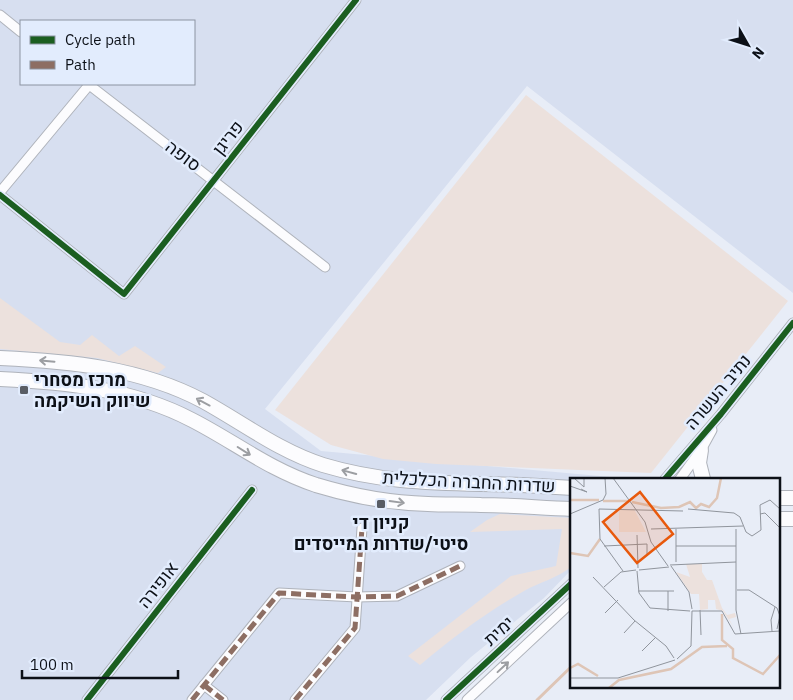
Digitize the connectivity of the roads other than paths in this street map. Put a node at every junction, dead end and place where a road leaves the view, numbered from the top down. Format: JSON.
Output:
{"nodes":[{"id":1,"x":356,"y":0,"type":"edge"},
{"id":2,"x":0,"y":15,"type":"edge"},
{"id":3,"x":20,"y":31,"type":"edge"},
{"id":4,"x":87,"y":85,"type":"edge"},
{"id":5,"x":89,"y":85,"type":"edge"},
{"id":6,"x":214,"y":180,"type":"junction"},
{"id":7,"x":0,"y":194,"type":"edge"},
{"id":8,"x":325,"y":267,"type":"dead end"},
{"id":9,"x":793,"y":323,"type":"edge"},
{"id":10,"x":0,"y":358,"type":"edge"},
{"id":11,"x":0,"y":379,"type":"edge"},
{"id":12,"x":721,"y":414,"type":"junction"},
{"id":13,"x":701,"y":450,"type":"junction"},
{"id":14,"x":667,"y":478,"type":"edge"},
{"id":15,"x":681,"y":478,"type":"edge"},
{"id":16,"x":703,"y":478,"type":"edge"},
{"id":17,"x":570,"y":488,"type":"edge"},
{"id":18,"x":252,"y":490,"type":"dead end"},
{"id":19,"x":780,"y":498,"type":"edge"},
{"id":20,"x":793,"y":498,"type":"edge"},
{"id":21,"x":570,"y":509,"type":"edge"},
{"id":22,"x":780,"y":519,"type":"edge"},
{"id":23,"x":793,"y":519,"type":"edge"},
{"id":24,"x":362,"y":528,"type":"dead end"},
{"id":25,"x":460,"y":566,"type":"dead end"},
{"id":26,"x":570,"y":585,"type":"edge"},
{"id":27,"x":357,"y":597,"type":"junction"},
{"id":28,"x":570,"y":604,"type":"edge"},
{"id":29,"x":204,"y":685,"type":"junction"},
{"id":30,"x":87,"y":700,"type":"edge"},
{"id":31,"x":192,"y":700,"type":"edge"},
{"id":32,"x":223,"y":700,"type":"edge"},
{"id":33,"x":295,"y":700,"type":"edge"},
{"id":34,"x":446,"y":700,"type":"edge"},
{"id":35,"x":467,"y":700,"type":"edge"}],
"edges":[{"from":1,"to":6,"type":"street","name":"פריגן"},
{"from":2,"to":3,"type":"street"},
{"from":4,"to":7,"type":"street"},
{"from":5,"to":6,"type":"street","name":"סופה"},
{"from":6,"to":7,"type":"street","name":"פריגן"},
{"from":6,"to":8,"type":"street","name":"סופה"},
{"from":9,"to":12,"type":"street","name":"נתיב העשרה"},
{"from":17,"to":10,"type":"main road","name":"שדרות החברה הכלכלית","one_way":true},
{"from":11,"to":21,"type":"main road","name":"שדרות החברה הכלכלית","one_way":true},
{"from":12,"to":13,"type":"street","name":"נתיב העשרה"},
{"from":12,"to":14,"type":"street","name":"נתיב העשרה"},
{"from":13,"to":15,"type":"street","name":"נתיב העשרה"},
{"from":13,"to":16,"type":"main road"},
{"from":18,"to":30,"type":"street","name":"אופירה"},
{"from":19,"to":20,"type":"main road"},
{"from":22,"to":23,"type":"main road"},
{"from":24,"to":27,"type":"street"},
{"from":25,"to":27,"type":"street"},
{"from":26,"to":34,"type":"street","name":"ימית"},
{"from":27,"to":29,"type":"street"},
{"from":27,"to":33,"type":"street"},
{"from":35,"to":28,"type":"street","name":"ימית","one_way":true},
{"from":29,"to":31,"type":"street"},
{"from":29,"to":32,"type":"street"}]}
